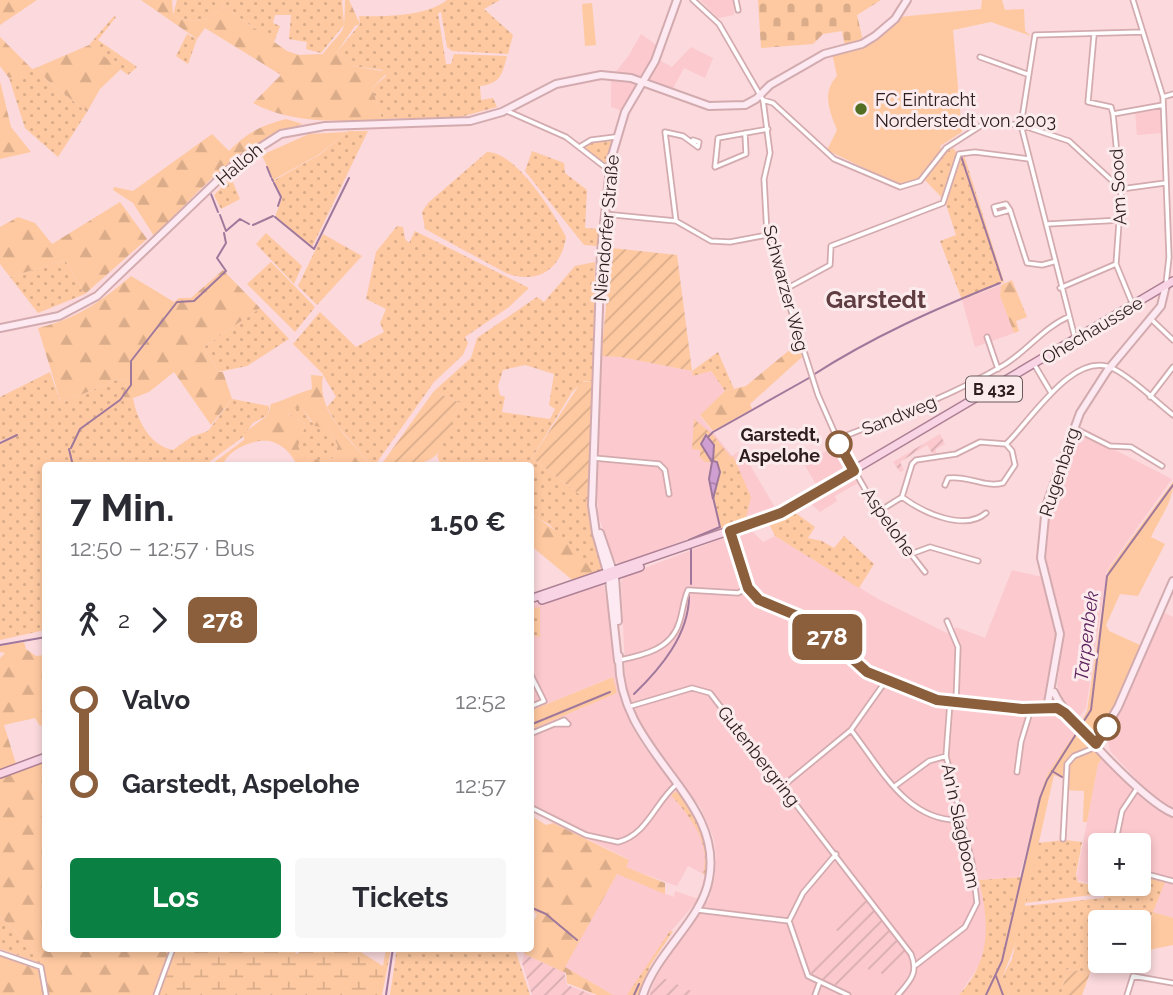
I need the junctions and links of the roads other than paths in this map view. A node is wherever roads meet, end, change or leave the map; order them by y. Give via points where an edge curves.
1 (677, 0) edge
2 (693, 0) edge
3 (736, 0) edge
4 (907, 0) edge
5 (1133, 0) edge
6 (738, 10) dead end
7 (1143, 32) junction
8 (1094, 35) junction
9 (980, 57) dead end
10 (1027, 74) junction
11 (643, 82) junction
12 (1173, 94) edge
13 (1163, 97) junction
14 (761, 98) junction
15 (1163, 105) junction
16 (506, 109) junction
17 (1113, 114) junction
18 (1021, 125) junction
19 (768, 129) junction
20 (745, 133) junction
21 (615, 137) junction
22 (693, 140) dead end
23 (581, 146) junction
24 (1029, 159) junction
25 (610, 171) junction
26 (1166, 183) junction
27 (1121, 189) junction
28 (1010, 210) dead end
29 (604, 214) junction
30 (1122, 220) junction
31 (676, 221) junction
32 (1048, 224) junction
33 (767, 235) junction
34 (1053, 262) junction
35 (1116, 264) junction
36 (1170, 283) edge
37 (1060, 288) junction
38 (784, 290) junction
39 (1133, 305) junction
40 (1068, 317) junction
41 (1149, 317) junction
42 (0, 328) edge
43 (987, 337) dead end
44 (1075, 340) junction
45 (1173, 340) edge
46 (1034, 364) junction
47 (1111, 367) junction
48 (1173, 367) edge
49 (998, 369) junction
50 (1051, 391) junction
51 (1150, 397) junction
52 (1173, 415) edge
53 (1073, 427) junction
54 (837, 439) junction
55 (1006, 444) junction
56 (594, 458) junction
57 (1162, 466) dead end
58 (854, 471) junction
59 (945, 485) dead end
60 (669, 494) dead end
61 (902, 497) junction
62 (878, 512) junction
63 (986, 513) dead end
64 (730, 531) junction
65 (911, 554) junction
66 (978, 561) dead end
67 (925, 572) dead end
68 (611, 575) junction
69 (1173, 581) edge
70 (748, 588) junction
71 (534, 600) edge
72 (947, 621) dead end
73 (618, 660) junction
74 (534, 681) edge
75 (885, 682) junction
76 (953, 702) junction
77 (1053, 703) junction
78 (534, 705) edge
79 (628, 707) junction
80 (1034, 709) junction
81 (555, 724) dead end
82 (851, 730) junction
83 (534, 732) edge
84 (1096, 745) junction
85 (946, 756) junction
86 (42, 758) edge
87 (1017, 772) dead end
88 (0, 774) edge
89 (677, 784) junction
90 (783, 786) junction
91 (895, 786) junction
92 (1138, 787) junction
93 (534, 809) edge
94 (1173, 813) edge
95 (962, 820) junction
96 (1117, 833) edge
97 (1063, 839) dead end
98 (836, 853) junction
99 (1151, 875) edge
100 (1173, 881) edge
101 (696, 910) junction
102 (789, 921) junction
103 (172, 952) edge
104 (0, 953) edge
105 (916, 965) junction
106 (1173, 983) edge
107 (819, 984) junction
108 (46, 995) edge
109 (156, 995) edge
110 (643, 995) edge
111 (815, 995) edge
112 (848, 995) edge
113 (898, 995) edge
114 (1127, 995) edge

1 - 11 main road, Niendorfer Straße via 658,55
2 - 14 street via 719,24
3 - 6 street
4 - 14 main road, Halloh via 895,19 875,36 824,54 771,85
5 - 7 street
7 - 8 street
7 - 13 street
8 - 10 street via 1035,35
8 - 17 street, Am Sood via 1088,102 1111,107
9 - 10 street
10 - 18 street
11 - 14 main road, Halloh via 690,101 724,107
11 - 16 main road, Halloh via 585,76 554,85
11 - 21 main road, Niendorfer Straße
12 - 13 street
13 - 15 street
14 - 18 street via 773,103 834,159 901,187 920,181 946,148 985,123
14 - 19 street, Schwarzer Weg
15 - 17 street
15 - 26 street
16 - 23 street
16 - 42 main road, Halloh via 455,123 311,127 281,134 237,162 112,284 79,307 38,322
17 - 27 street, Am Sood
18 - 24 street
18 - 27 street via 1069,141
19 - 20 street
19 - 33 street, Schwarzer Weg via 770,153 764,179
20 - 20 street via 718,138 715,167 746,155
21 - 23 street
21 - 25 main road, Niendorfer Straße
22 - 31 street via 665,132
23 - 25 street
24 - 32 street
24 - 38 street via 959,154 943,203 831,246 830,265
25 - 29 main road, Niendorfer Straße
26 - 27 street
26 - 36 street
27 - 30 street, Am Sood
28 - 34 street via 1027,262
29 - 31 street
29 - 56 main road, Niendorfer Straße
30 - 32 street
30 - 35 street, Am Sood
31 - 33 street via 711,241
32 - 34 street
33 - 38 street, Schwarzer Weg
34 - 37 street
35 - 37 street
35 - 39 street
36 - 39 main road, Ohechaussee / B 432
36 - 41 main road, Rugenbarg via 1164,302
37 - 40 street
38 - 54 street, Schwarzer Weg via 805,361
39 - 44 main road, Ohechaussee / B 432
40 - 44 street
40 - 49 street, Sandweg
41 - 45 street
41 - 47 main road, Rugenbarg
43 - 49 street
44 - 46 main road, Ohechaussee / B 432
46 - 50 street
46 - 58 main road, Ohechaussee / B 432
47 - 50 street via 1085,369
47 - 51 street
47 - 53 main road, Rugenbarg
48 - 51 street
49 - 54 street, Sandweg via 932,403
50 - 55 street
51 - 52 street
53 - 57 street via 1110,446 1131,447
53 - 77 main road, Rugenbarg via 1046,506 1040,540 1043,575 1060,634 1051,685
54 - 58 street, Schwarzer Weg
55 - 59 street via 1015,465 1003,483 988,485 958,477 948,478
55 - 61 street via 980,443 956,453 916,460
56 - 60 street via 659,464 665,470
56 - 68 main road, Niendorfer Straße via 596,513
58 - 62 street, Aspelohe
58 - 64 main road, Ohechaussee / B 432 via 781,513
61 - 62 street
61 - 63 street via 931,513 963,522 977,521
62 - 65 street, Aspelohe
64 - 68 main road, Ohechaussee / B 432
64 - 70 main road
65 - 66 street via 930,547
65 - 67 street, Aspelohe
68 - 71 main road, Ohechaussee / B 432
68 - 73 main road, Niendorfer Straße
69 - 84 main road via 1118,707
70 - 73 street via 738,593 688,590 679,624 666,643 646,654
70 - 75 main road via 769,607 812,622 867,672
72 - 76 street via 958,648
73 - 79 main road, Niendorfer Straße
74 - 78 street via 544,701
75 - 76 main road
75 - 82 street
76 - 80 main road
76 - 85 street, An'n Slagboom
77 - 80 main road
77 - 84 main road, Rugenbarg
79 - 89 main road, Niendorfer Straße via 642,739
79 - 90 street, Gutenbergring via 692,688 706,691
80 - 87 street via 1021,742
81 - 83 street
82 - 90 street
82 - 91 street
84 - 92 main road, Rugenbarg
84 - 97 street via 1067,764
85 - 91 street via 929,761
85 - 95 street, An'n Slagboom
86 - 88 main road
89 - 93 street via 643,828 618,842 586,835
89 - 101 main road, Niendorfer Straße via 702,821 710,849 709,881
90 - 98 street, Gutenbergring
91 - 95 street via 921,812
92 - 94 main road, Rugenbarg
92 - 96 street via 1122,811
95 - 105 street, An'n Slagboom via 976,879 974,912 957,935
98 - 102 street via 803,893
98 - 105 street, Gutenbergring
99 - 100 street
101 - 102 street
101 - 110 main road, Niendorfer Straße via 658,961
102 - 107 street via 805,972
103 - 109 street
104 - 108 street via 41,967
105 - 113 street via 912,980
106 - 114 street via 1133,976
107 - 111 street
107 - 112 street

